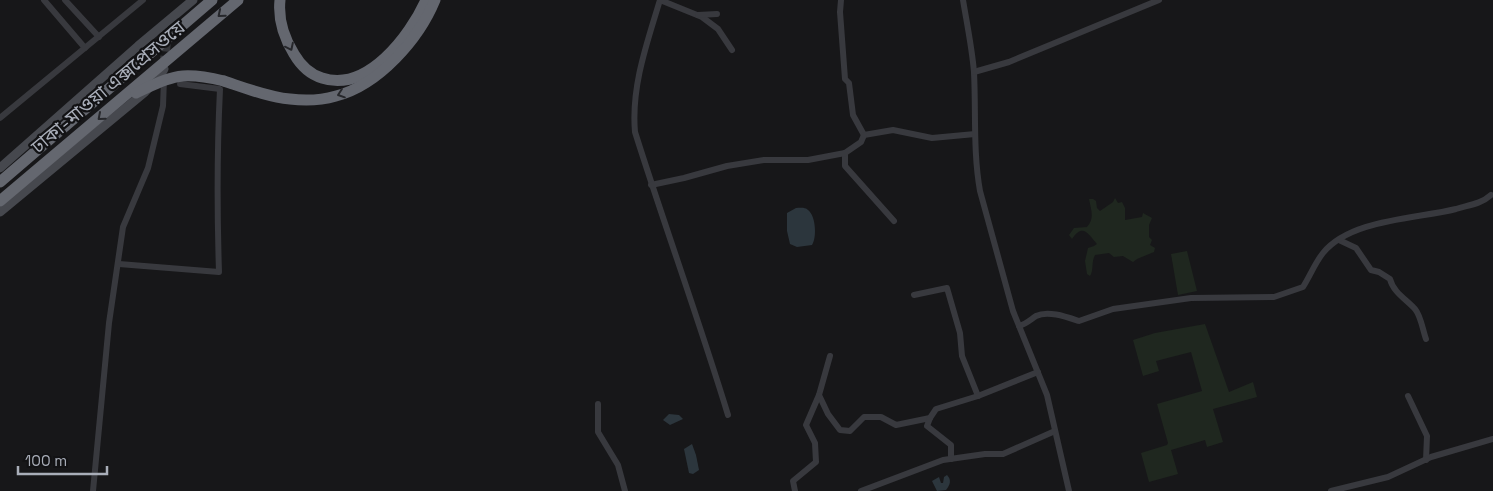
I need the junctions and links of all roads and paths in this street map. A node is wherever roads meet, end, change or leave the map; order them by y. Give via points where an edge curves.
1 (44, 0) edge
2 (65, 0) edge
3 (143, 0) edge
4 (193, 0) edge
5 (212, 0) edge
6 (238, 0) edge
7 (280, 0) edge
8 (426, 0) edge
9 (435, 0) edge
10 (660, 0) edge
11 (841, 0) edge
12 (963, 0) edge
13 (1159, 0) edge
14 (717, 14) dead end
15 (697, 15) junction
16 (99, 37) junction
17 (86, 48) junction
18 (732, 50) dead end
19 (164, 69) joint
20 (974, 72) junction
21 (180, 84) dead end
22 (116, 103) junction
23 (0, 118) edge
24 (975, 134) junction
25 (864, 135) junction
26 (845, 153) junction
27 (0, 168) edge
28 (0, 182) edge
29 (651, 184) junction
30 (1491, 195) dead end
31 (0, 201) edge
32 (0, 212) edge
33 (894, 221) dead end
34 (1339, 240) junction
35 (119, 264) junction
36 (914, 295) dead end
37 (1019, 326) junction
38 (1426, 339) dead end
39 (830, 356) dead end
40 (1038, 372) junction
41 (819, 395) junction
42 (978, 396) junction
43 (1408, 396) dead end
44 (598, 404) dead end
45 (728, 415) dead end
46 (930, 418) junction
47 (1055, 431) junction
48 (1493, 439) edge
49 (951, 459) junction
50 (1426, 460) junction
51 (93, 491) edge
52 (625, 491) edge
53 (795, 491) edge
54 (861, 491) edge
55 (1070, 491) edge
56 (1331, 491) edge

1 - 17 street
2 - 16 street
3 - 16 street
4 - 27 main road via 170,24 138,46
5 - 28 highway, ঢাকা-মাওয়া এক্সপ্রেসওয়ে
6 -> 22 highway, ঢাকা-মাওয়া এক্সপ্রেসওয়ে
7 -> 8 highway via 282,27 298,62 308,72 332,81 352,79 372,69 413,24
9 -> 22 highway, bridge via 421,27 401,53 359,87 337,96 289,99 224,81 183,75 160,81
10 - 15 street
10 - 29 street via 638,72 634,118 635,132
11 - 25 street via 845,79 849,83 853,115
12 - 20 street
13 - 20 street via 1009,62
14 - 15 street
15 - 18 street via 718,29
16 - 17 street
17 - 23 street
19 - 32 main road via 145,92
19 - 35 street via 163,106 148,168 124,227
20 - 24 street
21 - 35 street via 220,89 217,146 219,272
22 -> 31 highway, ঢাকা-মাওয়া এক্সপ্রেসওয়ে
24 - 25 street via 932,138 893,130
24 - 37 street via 980,191
25 - 26 street via 861,142
26 - 29 street via 808,160 764,160
26 - 33 street via 845,166
29 - 45 street
30 - 34 street via 1484,201 1448,211 1381,222
34 - 37 street via 1323,253 1304,287 1274,297 1191,298 1114,309 1079,321 1060,314 1038,315
34 - 38 street via 1356,248 1371,270 1390,279 1416,310
35 - 51 street via 109,323
36 - 42 street via 947,288 960,333 962,356
37 - 40 street
39 - 41 street
40 - 42 street
40 - 47 street
41 - 46 street via 840,430 850,432 864,418 881,417 896,425
41 - 53 street via 806,425 815,444 816,462 793,481
42 - 46 street via 936,409
43 - 50 street via 1427,436
44 - 52 street via 598,432 618,465
46 - 49 street via 927,426 951,445
47 - 49 street via 1003,454
47 - 55 street
48 - 50 street
49 - 54 street
50 - 56 street via 1388,477

